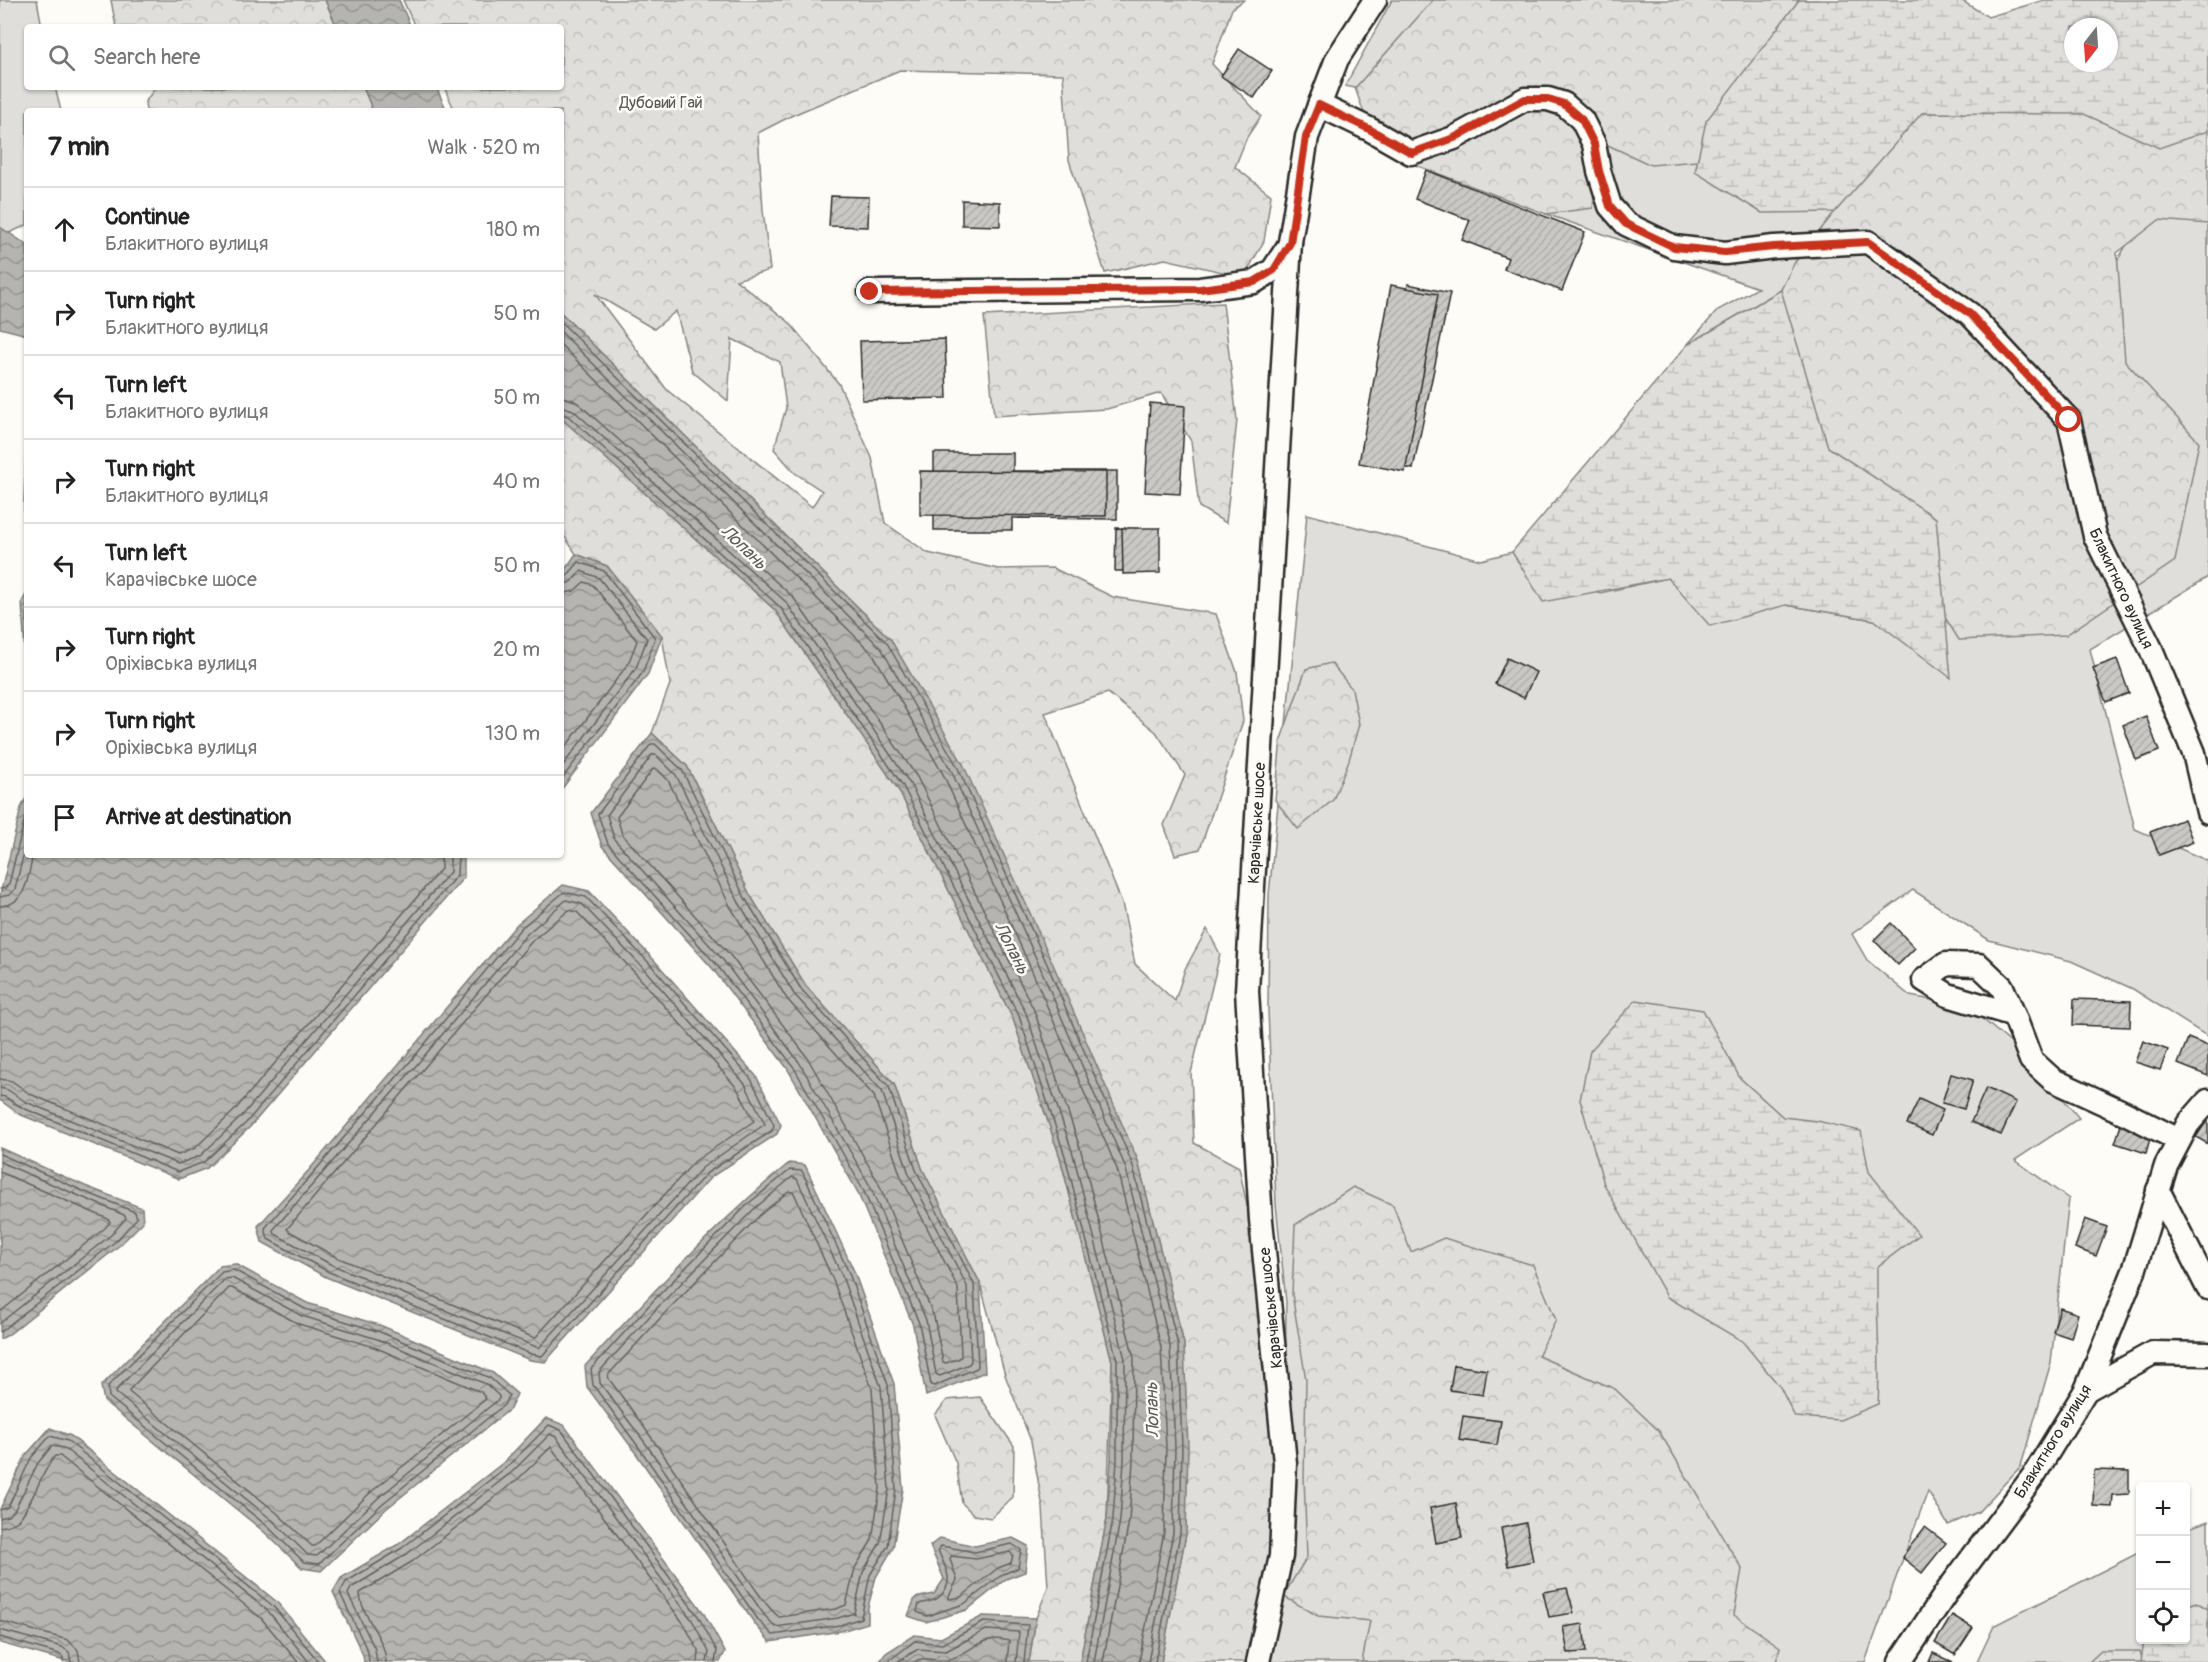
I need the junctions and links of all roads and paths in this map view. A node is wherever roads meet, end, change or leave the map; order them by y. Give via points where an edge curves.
1 (1375, 0) edge
2 (1319, 105) junction
3 (1290, 243) junction
4 (870, 292) dead end
5 (2208, 812) edge
6 (2014, 1015) dead end
7 (2208, 1101) edge
8 (2179, 1140) junction
9 (2158, 1190) junction
10 (2208, 1288) edge
11 (2208, 1354) edge
12 (2086, 1390) junction
13 (1258, 1662) edge
14 (1900, 1662) edge

1 - 2 street, Карачівське шосе via 1337,59
2 - 3 street, Карачівське шосе via 1306,137
2 - 5 street, Блакитного вулиця via 1412,153 1454,138 1525,99 1564,104 1582,120 1594,144 1610,206 1626,224 1674,247 1725,252 1868,242 1970,314 2069,420 2095,536 2151,649 2194,753
3 - 4 street via 1274,270 1254,282 1200,289
3 - 13 street, Карачівське шосе via 1247,991 1261,1220 1285,1463 1281,1556
6 - 8 street via 2031,1060 2053,1080
7 - 8 street, Блакитного вулиця
8 - 9 street, Блакитного вулиця
9 - 10 street
9 - 12 street, Блакитного вулиця via 2134,1271
11 - 12 street via 2153,1353
12 - 14 street, Блакитного вулиця via 2034,1475

